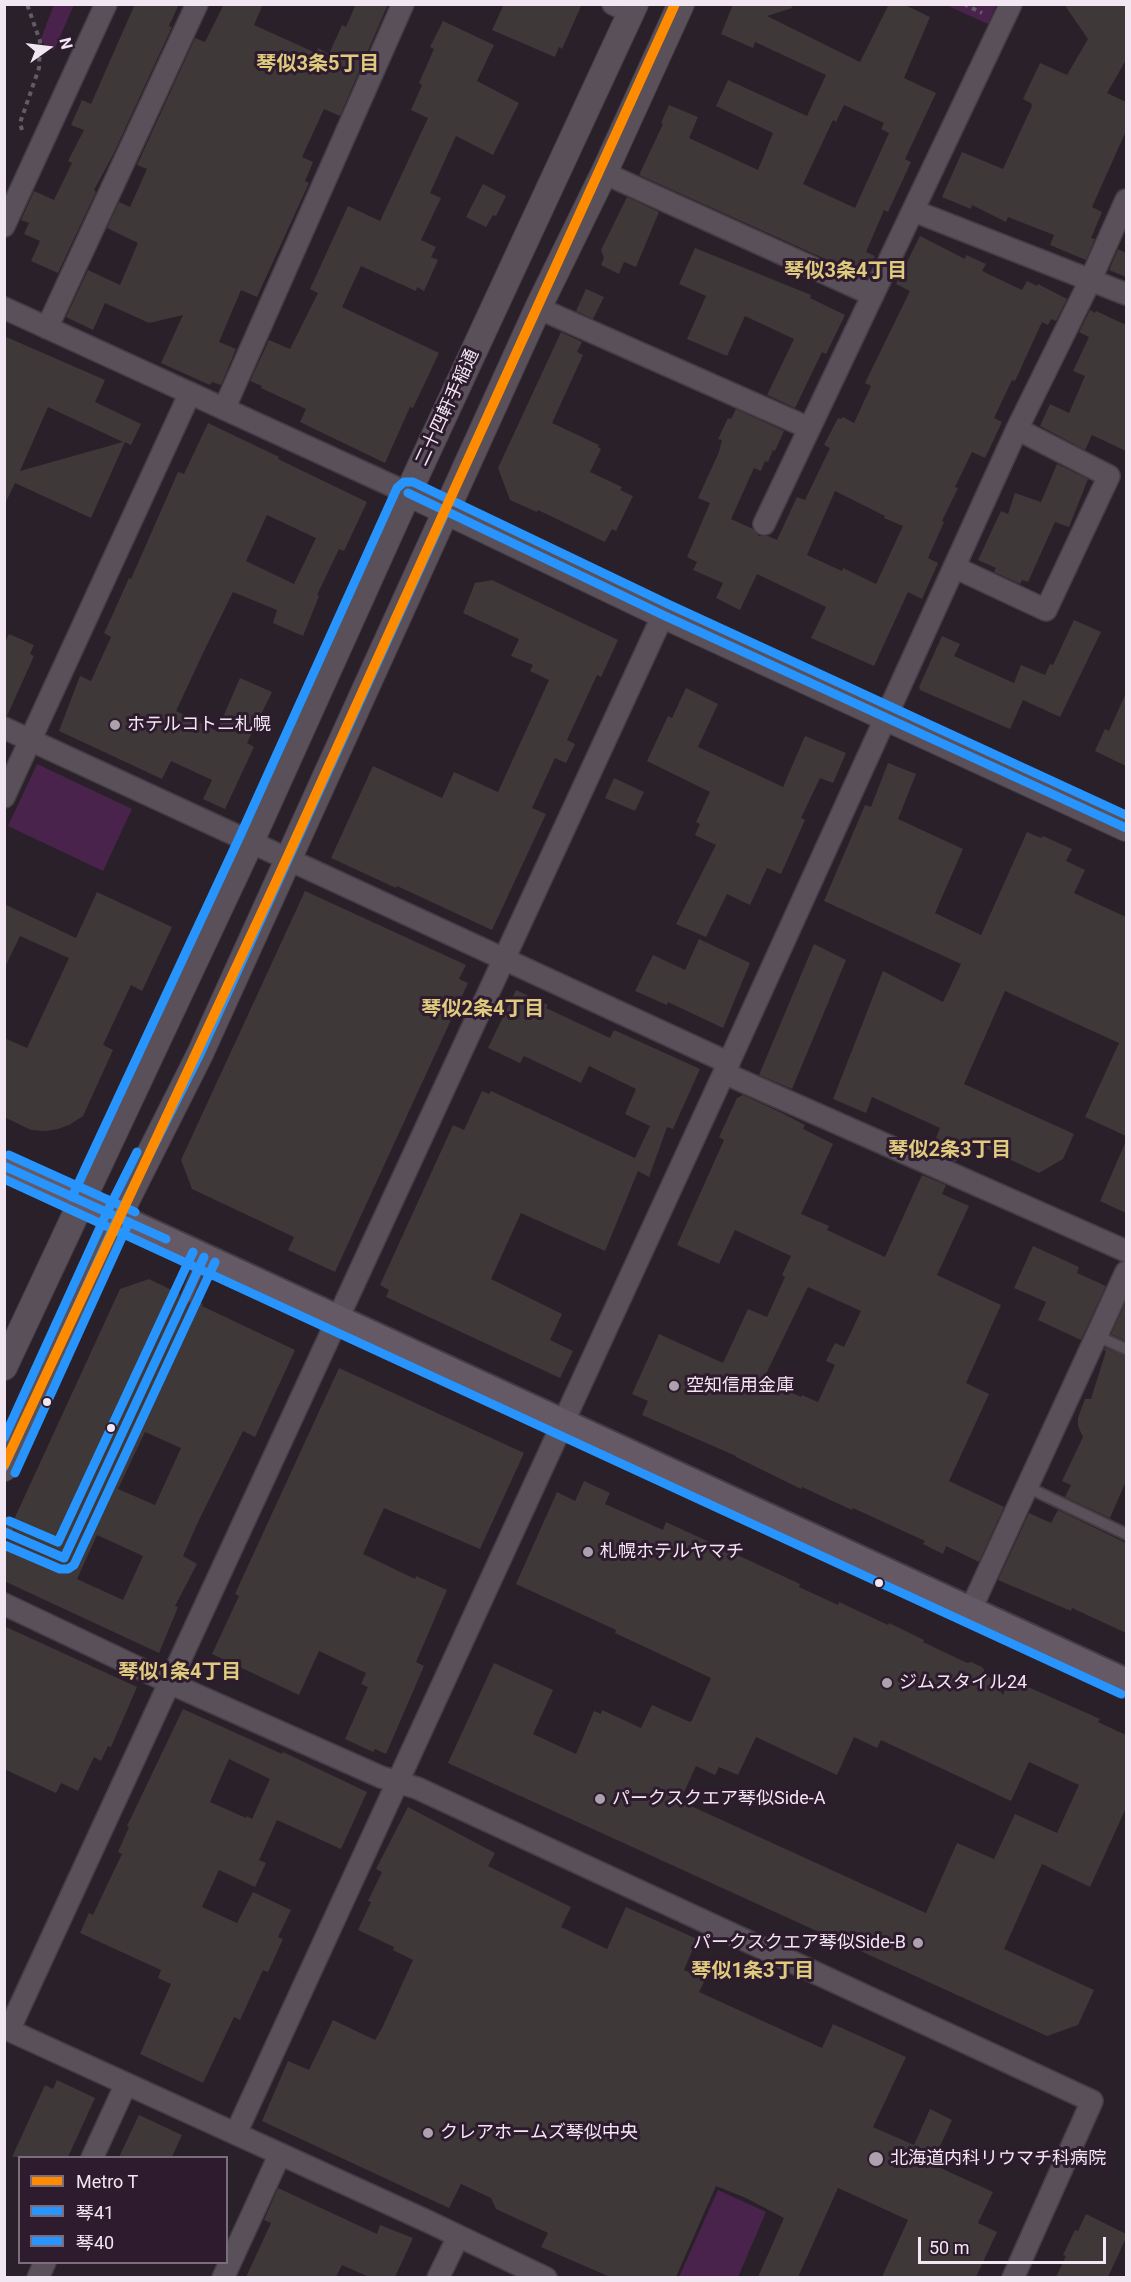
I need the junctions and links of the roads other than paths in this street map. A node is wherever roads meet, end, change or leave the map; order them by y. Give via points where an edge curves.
1 (106, 4) edge
2 (197, 4) edge
3 (403, 4) edge
4 (681, 4) edge
5 (1011, 4) edge
6 (626, 7) edge
7 (604, 173) junction
8 (1126, 200) edge
9 (914, 211) junction
10 (4, 226) edge
11 (1090, 281) junction
12 (1126, 294) edge
13 (873, 295) junction
14 (4, 308) edge
15 (538, 308) junction
16 (47, 328) junction
17 (190, 393) junction
18 (224, 409) junction
19 (809, 428) junction
20 (1017, 429) junction
21 (408, 493) junction
22 (446, 511) junction
23 (764, 524) dead end
24 (954, 567) junction
25 (663, 615) junction
26 (886, 718) junction
27 (4, 728) edge
28 (31, 740) junction
29 (4, 797) edge
30 (1126, 828) edge
31 (251, 841) junction
32 (288, 858) junction
33 (504, 958) junction
34 (727, 1068) junction
35 (4, 1166) edge
36 (83, 1202) junction
37 (118, 1217) junction
38 (1126, 1251) edge
39 (204, 1257) junction
40 (1126, 1272) edge
41 (187, 1297) dead end
42 (337, 1318) junction
43 (1097, 1336) junction
44 (1126, 1349) edge
45 (4, 1367) edge
46 (564, 1423) junction
47 (4, 1468) edge
48 (1027, 1487) junction
49 (1126, 1534) edge
50 (4, 1604) edge
51 (970, 1611) junction
52 (169, 1683) junction
53 (1126, 1683) edge
54 (397, 1782) junction
55 (7, 2029) edge
56 (126, 2084) junction
57 (236, 2133) junction
58 (280, 2154) junction
59 (92, 2156) edge
60 (458, 2237) junction
61 (223, 2277) edge
62 (438, 2277) edge
63 (546, 2277) edge
64 (1013, 2277) edge

1 - 10 street
2 - 16 street
3 - 18 street
4 - 7 street
5 - 9 street
6 - 21 street, 二十四軒手稲通
7 - 13 street
7 - 15 street
8 - 11 street
9 - 11 street
9 - 13 street
11 - 12 street
11 - 20 street
13 - 19 street
14 - 16 street
15 - 19 street
15 - 22 street
16 - 17 street
17 - 18 street
17 - 28 street
18 - 21 street
19 - 23 street
20 - 24 street
20 - 24 street via 1109,476 1046,610
21 - 22 street
21 - 31 street, 二十四軒手稲通
22 - 25 street
22 - 32 street
24 - 26 street
25 - 26 street
25 - 33 street
26 - 30 street
26 - 34 street
27 - 28 street
28 - 29 street
28 - 31 street
31 - 32 street
31 - 36 street, 二十四軒手稲通
32 - 33 street
32 - 37 street via 200,1054
33 - 34 street
33 - 42 street
34 - 38 street
34 - 46 street
35 - 36 main road
36 - 37 main road
36 - 45 street, 二十四軒手稲通
37 - 39 main road
37 - 47 street
39 - 41 lane
39 - 42 main road
40 - 43 street
42 - 46 main road
42 - 52 street
43 - 44 lane
43 - 48 street
46 - 51 main road
46 - 54 street
48 - 49 lane
48 - 51 street
50 - 52 street
51 - 53 main road
52 - 54 street
52 - 55 street
54 - 57 street
54 - 64 street via 1092,2101
55 - 56 street
56 - 57 street
56 - 59 street
57 - 58 street
58 - 60 street
58 - 61 street
60 - 62 street
60 - 63 street

